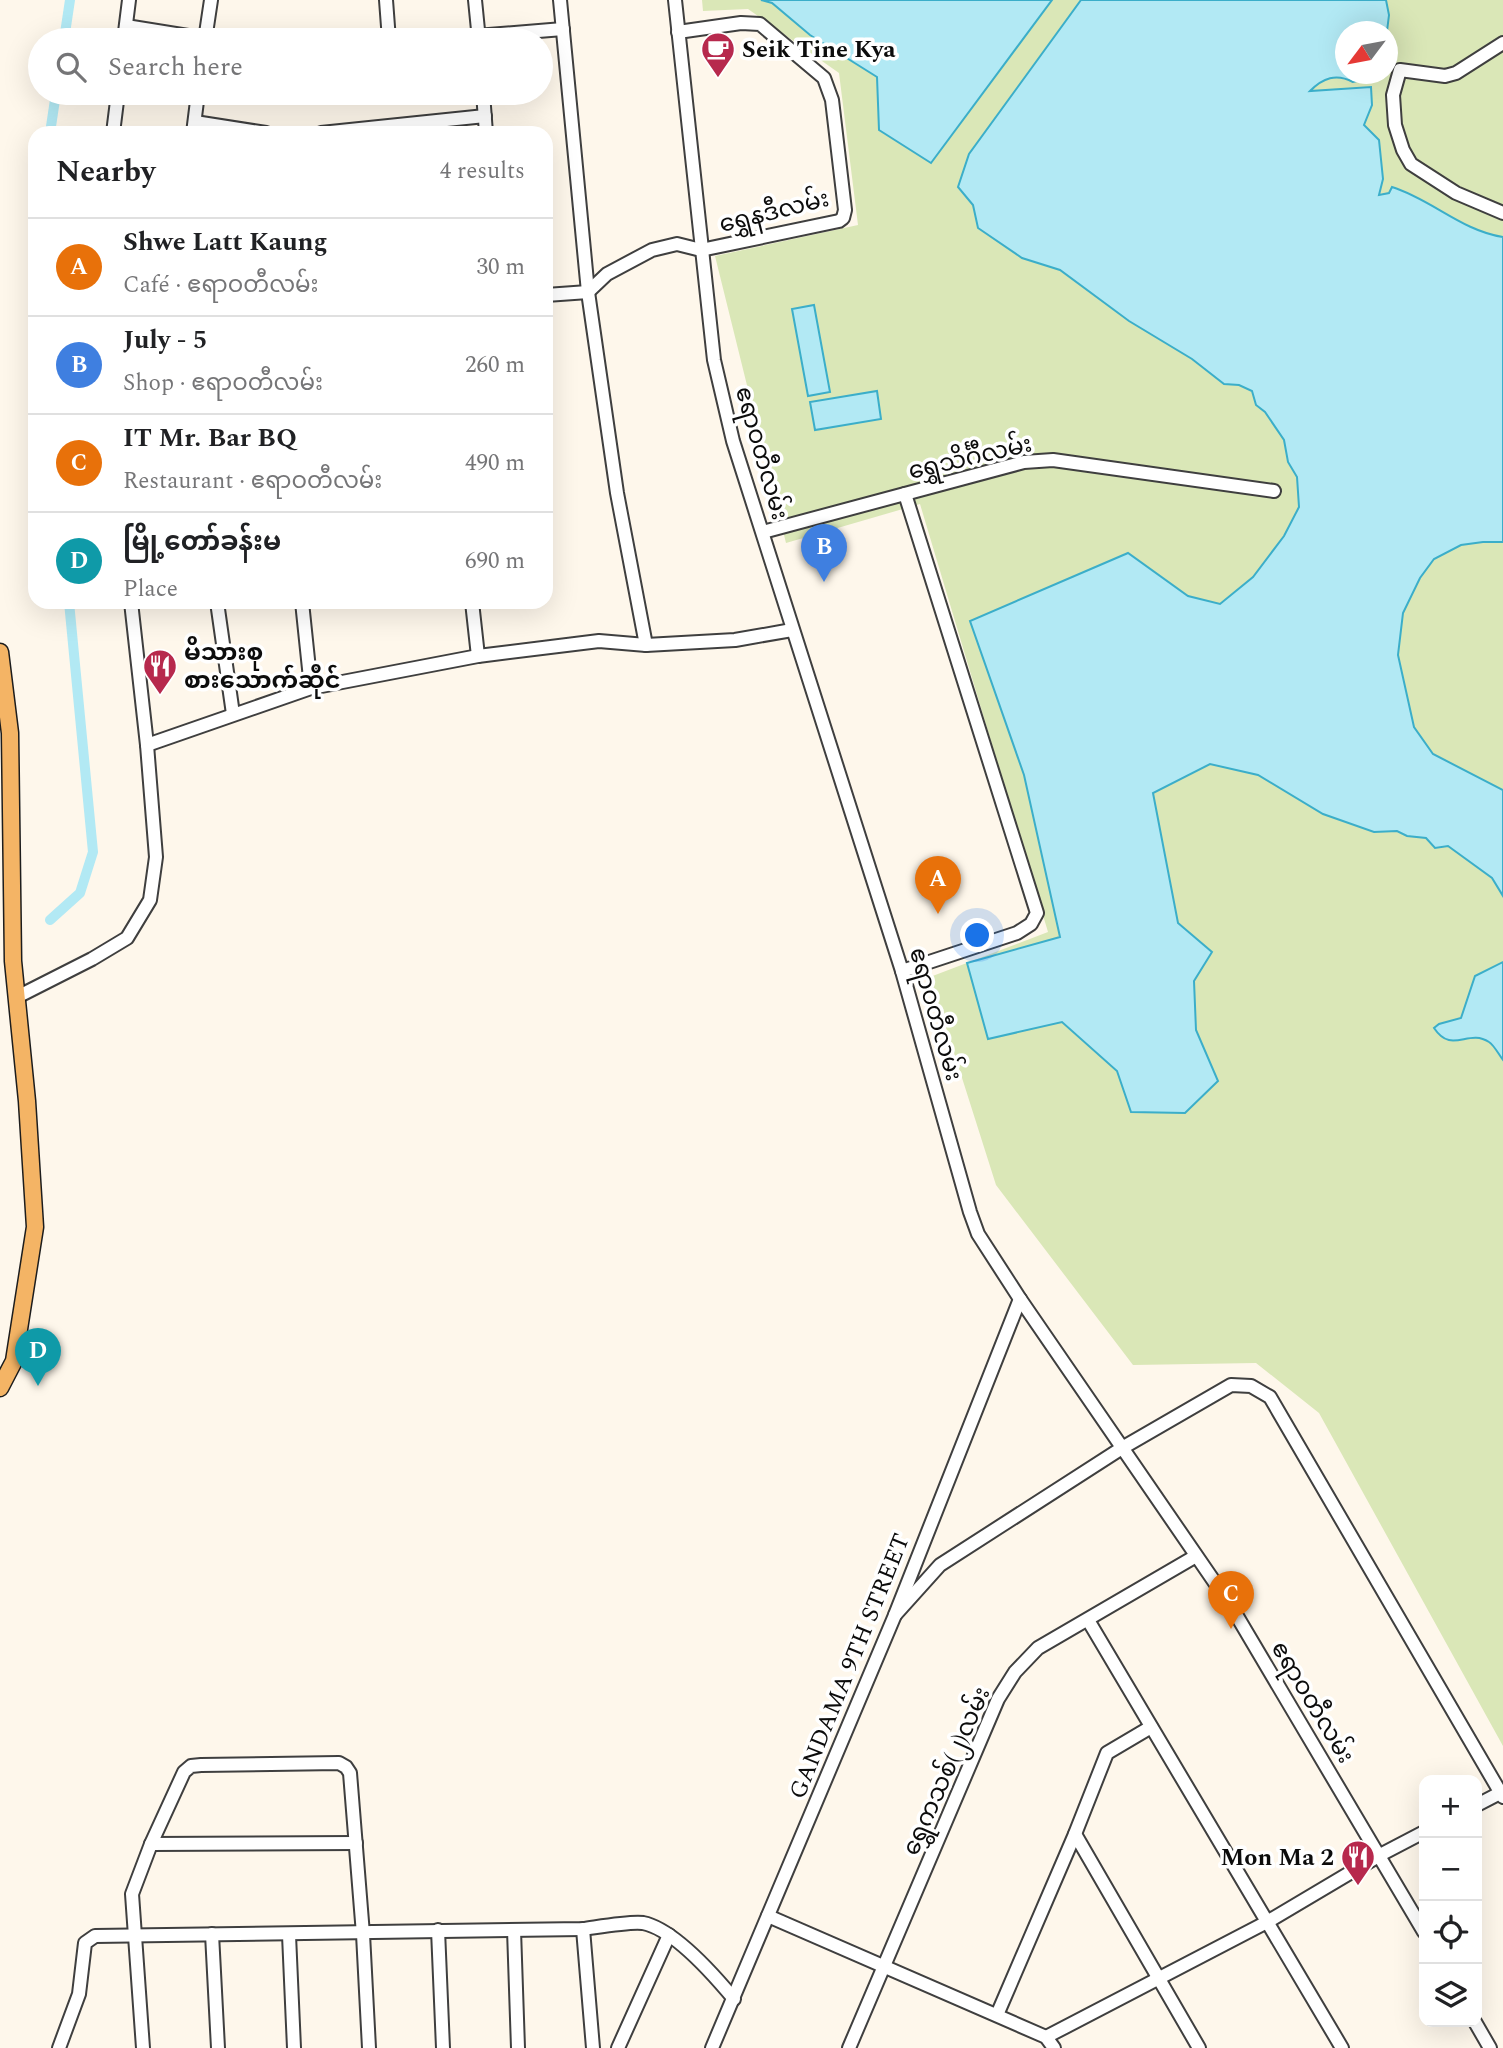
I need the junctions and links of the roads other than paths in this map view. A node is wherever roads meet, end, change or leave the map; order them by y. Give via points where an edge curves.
1 (130, 0) edge
2 (211, 0) edge
3 (386, 0) edge
4 (475, 0) edge
5 (560, 0) edge
6 (675, 0) edge
7 (126, 26) joint
8 (138, 28) edge
9 (209, 28) edge
10 (388, 28) edge
11 (478, 28) edge
12 (563, 29) junction
13 (553, 30) edge
14 (678, 32) junction
15 (1503, 43) edge
16 (116, 105) edge
17 (197, 105) edge
18 (484, 105) edge
19 (485, 116) junction
20 (114, 126) edge
21 (194, 126) edge
22 (389, 126) edge
23 (486, 126) edge
24 (1503, 213) edge
25 (701, 250) junction
26 (588, 292) junction
27 (553, 294) edge
28 (1274, 491) dead end
29 (905, 494) junction
30 (763, 532) junction
31 (132, 609) edge
32 (218, 609) edge
33 (303, 609) edge
34 (473, 609) edge
35 (792, 631) junction
36 (646, 645) junction
37 (0, 652) edge
38 (478, 656) junction
39 (311, 688) junction
40 (233, 715) junction
41 (147, 745) junction
42 (902, 971) junction
43 (17, 997) junction
44 (1020, 1299) junction
45 (0, 1388) edge
46 (1122, 1448) junction
47 (1196, 1556) junction
48 (895, 1615) junction
49 (1087, 1620) junction
50 (1151, 1727) junction
51 (1502, 1795) edge
52 (1482, 1803) edge
53 (1075, 1834) junction
54 (1419, 1835) edge
55 (356, 1843) junction
56 (151, 1844) junction
57 (1380, 1855) junction
58 (768, 1916) junction
59 (1267, 1922) junction
60 (1419, 1923) edge
61 (583, 1929) junction
62 (438, 1930) junction
63 (514, 1930) junction
64 (212, 1934) junction
65 (363, 1934) junction
66 (289, 1935) junction
67 (136, 1936) junction
68 (669, 1936) junction
69 (884, 1967) junction
70 (1160, 1978) junction
71 (734, 1999) junction
72 (997, 2015) junction
73 (1478, 2027) edge
74 (1050, 2042) edge
75 (59, 2048) edge
76 (144, 2048) edge
77 (218, 2048) edge
78 (293, 2048) edge
79 (369, 2048) edge
80 (443, 2048) edge
81 (518, 2048) edge
82 (593, 2048) edge
83 (618, 2048) edge
84 (712, 2048) edge
85 (849, 2048) edge
86 (1199, 2048) edge
87 (1342, 2048) edge
88 (1490, 2048) edge

1 - 7 street
2 - 9 street
3 - 10 street
4 - 11 street
5 - 12 street
6 - 14 street, ဧရာဝတီလမ်း
7 - 8 street
12 - 13 street
12 - 26 street
14 - 25 street, ဧရာဝတီလမ်း
14 - 25 street, ရွှေနဒီလမ်း via 760,24 824,79 832,100 845,209 839,221
15 - 24 street via 1445,76 1400,70 1393,95 1395,125 1411,164 1456,193
16 - 20 street
17 - 21 street
18 - 19 street
19 - 22 street
19 - 23 street
25 - 26 street via 677,244 652,250 607,274
25 - 30 street, ဧရာဝတီလမ်း via 714,360 733,441
26 - 27 street
26 - 36 street via 617,493
28 - 29 street, ရွှေသိင်္ဂီလမ်း via 1053,460 1024,463
29 - 30 street, ရွှေသိင်္ဂီလမ်း
29 - 42 street via 1037,914 1017,933
30 - 35 street, ဧရာဝတီလမ်း
31 - 41 street
32 - 40 street
33 - 39 street
34 - 38 street
35 - 36 street
35 - 42 street, ဧရာဝတီလမ်း
36 - 38 street via 598,641
37 - 43 main road via 10,733
38 - 39 street
39 - 40 street
40 - 41 street
41 - 43 street via 156,857 150,900 127,938
42 - 44 street, ဧရာဝတီလမ်း via 970,1212 978,1234
43 - 45 main road via 35,1227 14,1361
44 - 46 street, ဧရာဝတီလမ်း
44 - 48 street, GANDAMA 9TH STREET
46 - 47 street, ဧရာဝတီလမ်း
46 - 48 street via 940,1565
46 - 51 street via 1231,1385 1251,1386 1270,1397
47 - 49 street, ရွှေကသစ်(၂)လမ်း
47 - 57 street, ဧရာဝတီလမ်း via 1231,1606
48 - 58 street, GANDAMA 9TH STREET
49 - 50 street
49 - 69 street, ရွှေကသစ်(၂)လမ်း via 1038,1648 998,1699
50 - 53 street via 1107,1753
50 - 59 street
51 - 52 street
53 - 70 street
53 - 72 street
54 - 57 street
55 - 56 street
55 - 56 street via 350,1773 339,1763 191,1766 179,1780
55 - 65 street
56 - 67 street via 132,1894
57 - 59 street
57 - 60 street, ဧရာဝတီလမ်း
58 - 69 street
58 - 71 street, GANDAMA 9TH STREET
59 - 70 street
59 - 87 street
61 - 63 street
61 - 68 street via 643,1923
61 - 82 street
62 - 63 street
62 - 65 street
62 - 80 street
63 - 81 street
64 - 66 street
64 - 67 street
64 - 77 street
65 - 66 street
65 - 79 street
66 - 78 street
67 - 75 street via 95,1937 85,1943 79,1994
67 - 76 street
68 - 71 street
68 - 83 street
69 - 72 street
69 - 85 street, ရွှေကသစ်(၂)လမ်း
70 - 74 street
70 - 86 street
71 - 84 street, GANDAMA 9TH STREET
72 - 74 street
73 - 88 street

